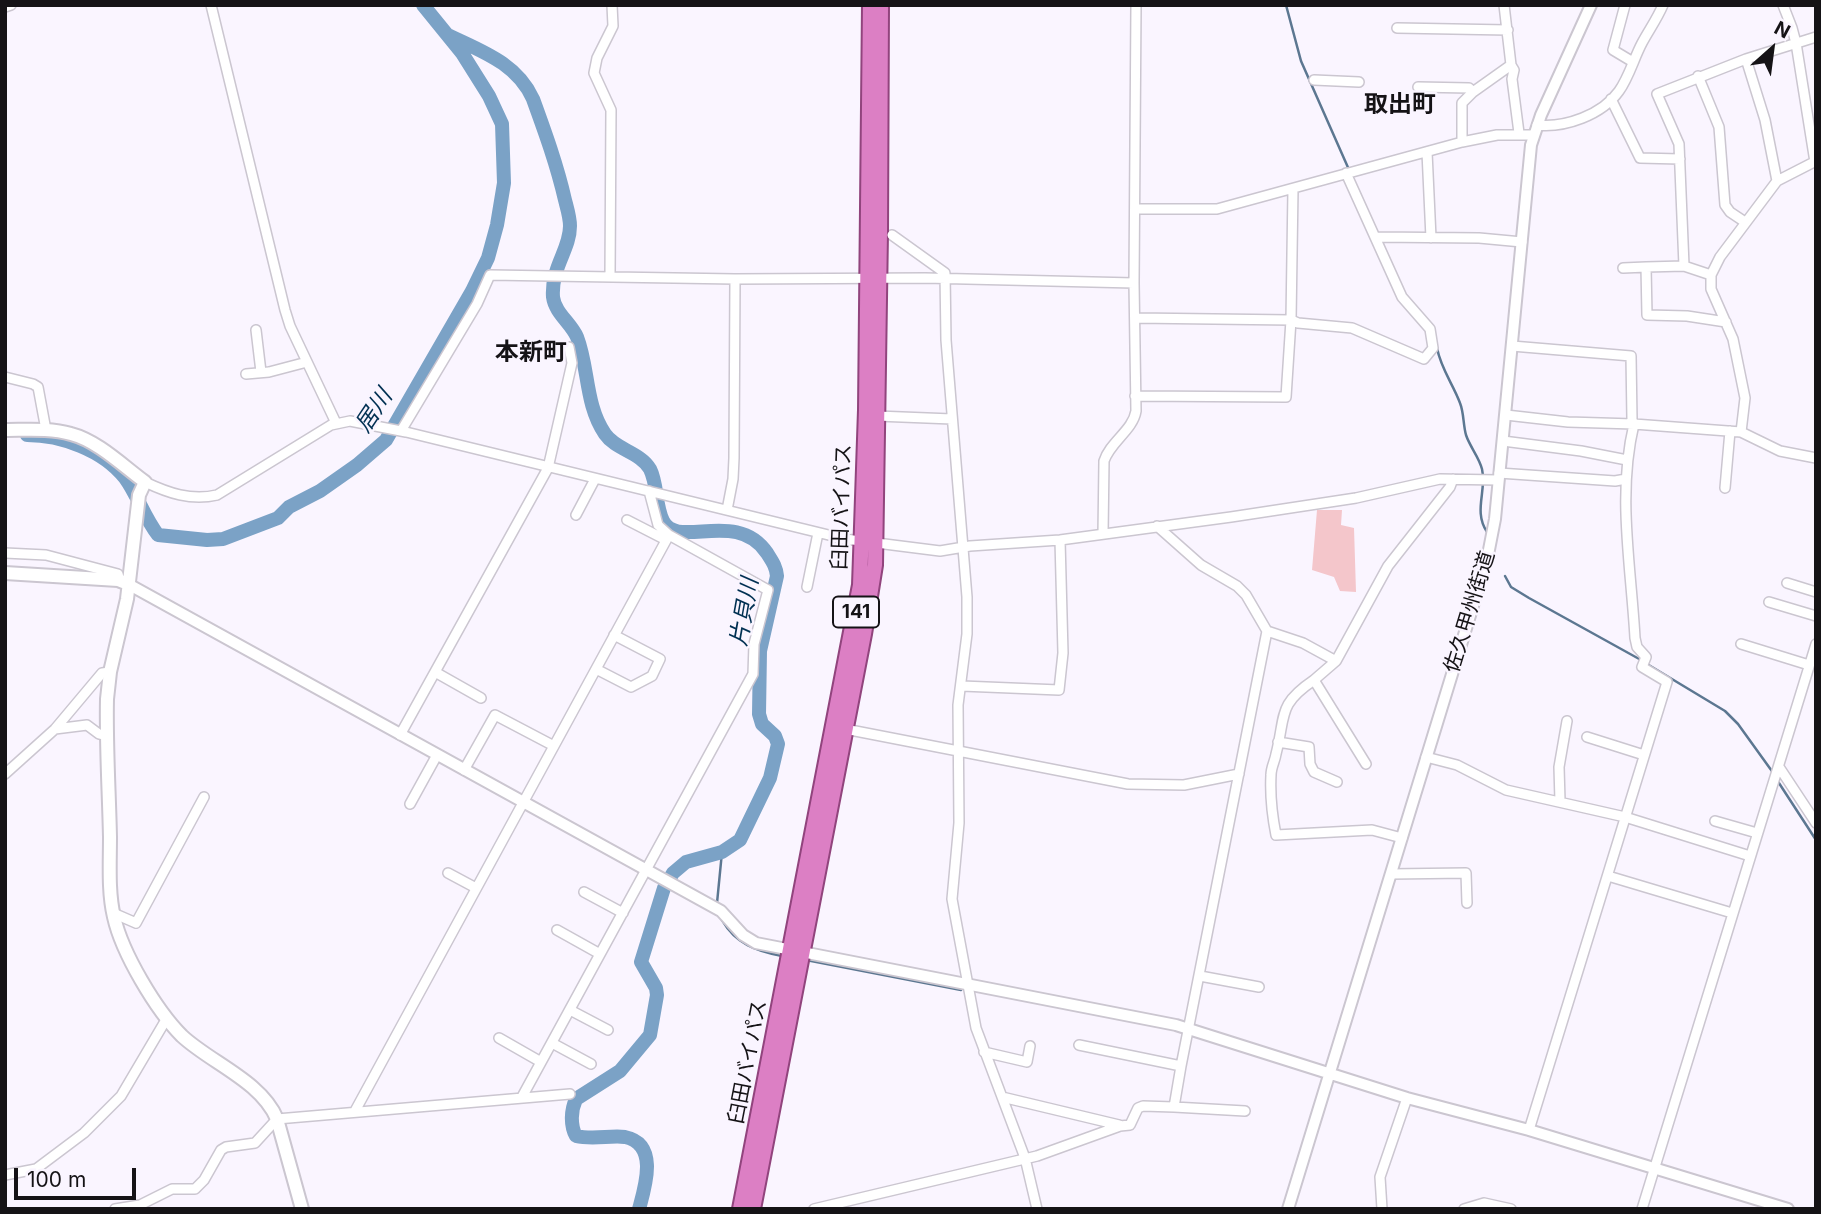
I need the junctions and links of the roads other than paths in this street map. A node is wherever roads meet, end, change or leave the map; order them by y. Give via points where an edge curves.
1 (11, 5) edge
2 (211, 5) edge
3 (612, 5) edge
4 (870, 5) edge
5 (881, 5) edge
6 (1136, 5) edge
7 (1504, 5) edge
8 (1604, 5) edge
9 (1625, 5) edge
10 (1663, 5) edge
11 (1783, 5) edge
12 (1587, 6) edge
13 (5, 7) edge
14 (1396, 28) dead end
15 (1508, 30) junction
16 (1816, 37) edge
17 (1796, 43) junction
18 (1746, 58) junction
19 (1633, 62) junction
20 (1511, 65) junction
21 (1699, 76) junction
22 (1314, 80) dead end
23 (1359, 82) dead end
24 (1418, 88) dead end
25 (1473, 92) junction
26 (1611, 99) junction
27 (1535, 130) junction
28 (1519, 133) junction
29 (1462, 142) junction
30 (1427, 152) junction
31 (1679, 159) junction
32 (1816, 162) edge
33 (1349, 172) junction
34 (1777, 181) junction
35 (1293, 189) junction
36 (1136, 209) junction
37 (1745, 222) junction
38 (892, 235) dead end
39 (1377, 237) junction
40 (1431, 238) junction
41 (1522, 242) junction
42 (1684, 266) junction
43 (1623, 268) dead end
44 (1646, 268) junction
45 (1712, 275) junction
46 (610, 276) junction
47 (873, 278) junction
48 (735, 279) junction
49 (946, 279) junction
50 (1134, 283) junction
51 (1136, 318) junction
52 (1291, 320) junction
53 (1726, 322) junction
54 (256, 330) dead end
55 (1512, 346) junction
56 (569, 347) dead end
57 (307, 362) junction
58 (261, 372) junction
59 (246, 374) dead end
60 (5, 377) edge
61 (1135, 396) junction
62 (1506, 415) junction
63 (877, 416) junction
64 (952, 419) junction
65 (336, 423) junction
66 (1634, 424) junction
67 (5, 430) edge
68 (46, 430) junction
69 (395, 430) junction
70 (1730, 431) junction
71 (1741, 432) junction
72 (1503, 441) junction
73 (1816, 458) edge
74 (1627, 460) junction
75 (548, 468) junction
76 (1499, 476) junction
77 (596, 479) junction
78 (1453, 479) junction
79 (1626, 479) junction
80 (145, 482) junction
81 (1724, 488) dead end
82 (650, 491) junction
83 (727, 510) junction
84 (576, 515) dead end
85 (627, 520) dead end
86 (1157, 526) junction
87 (818, 533) junction
88 (1103, 534) junction
89 (668, 538) junction
90 (1060, 540) junction
91 (869, 543) junction
92 (961, 547) junction
93 (5, 553) edge
94 (5, 573) edge
95 (124, 582) junction
96 (1787, 583) dead end
97 (807, 587) dead end
98 (1816, 592) edge
99 (1769, 602) dead end
100 (1816, 616) edge
101 (1267, 631) junction
102 (614, 635) junction
103 (1741, 644) dead end
104 (1816, 644) edge
105 (1336, 661) junction
106 (1809, 665) junction
107 (596, 669) junction
108 (110, 672) junction
109 (435, 672) junction
110 (1314, 680) junction
111 (962, 686) junction
112 (481, 698) dead end
113 (1567, 721) dead end
114 (845, 729) junction
115 (55, 730) junction
116 (400, 735) junction
117 (107, 736) junction
118 (1587, 737) dead end
119 (1278, 742) junction
120 (554, 746) junction
121 (958, 752) junction
122 (437, 755) junction
123 (1644, 755) junction
124 (1426, 757) junction
125 (1366, 764) dead end
126 (464, 770) junction
127 (5, 774) edge
128 (1239, 774) junction
129 (1776, 774) junction
130 (1337, 782) dead end
131 (204, 797) dead end
132 (1560, 801) junction
133 (524, 802) junction
134 (410, 804) dead end
135 (1625, 817) junction
136 (1714, 821) dead end
137 (1816, 823) edge
138 (1757, 833) junction
139 (1402, 838) junction
140 (1749, 856) junction
141 (646, 870) junction
142 (448, 873) dead end
143 (1391, 874) junction
144 (1608, 876) junction
145 (476, 888) junction
146 (584, 892) dead end
147 (1467, 903) dead end
148 (623, 912) junction
149 (113, 913) junction
150 (1732, 913) junction
151 (557, 930) dead end
152 (796, 951) junction
153 (600, 954) junction
154 (1200, 976) junction
155 (968, 985) junction
156 (1259, 987) dead end
157 (570, 1010) junction
158 (167, 1018) junction
159 (1189, 1029) junction
160 (608, 1030) dead end
161 (499, 1038) dead end
162 (552, 1043) junction
163 (1079, 1045) dead end
164 (1030, 1046) dead end
165 (984, 1052) junction
166 (541, 1062) junction
167 (591, 1064) dead end
168 (1181, 1066) junction
169 (1330, 1074) junction
170 (570, 1094) dead end
171 (522, 1097) junction
172 (1002, 1097) junction
173 (1407, 1098) junction
174 (1174, 1107) junction
175 (355, 1111) junction
176 (1245, 1111) dead end
177 (277, 1119) junction
178 (1120, 1126) junction
179 (1529, 1130) junction
180 (1026, 1158) junction
181 (1654, 1168) junction
182 (5, 1175) edge
183 (847, 1205) edge
184 (115, 1209) edge
185 (302, 1209) edge
186 (740, 1209) edge
187 (753, 1209) edge
188 (814, 1209) edge
189 (1037, 1209) edge
190 (1288, 1209) edge
191 (1382, 1209) edge
192 (1464, 1209) edge
193 (1511, 1209) edge
194 (1642, 1209) edge
195 (1788, 1209) edge

1 - 13 street
2 - 57 street via 285,310
3 - 46 street via 613,26 594,73 611,110
4 - 47 highway, 臼田バイパス / 141
5 - 47 highway, 臼田バイパス / 141
6 - 36 street
7 - 15 street
8 - 12 street
9 - 19 street via 1613,50
10 - 19 street
11 - 17 street
12 - 27 street, 佐久甲州街道
14 - 15 street
15 - 20 street
16 - 17 street
17 - 18 street
17 - 32 street
18 - 21 street
18 - 34 street
19 - 26 street
20 - 25 street
20 - 28 street
21 - 31 street via 1657,94 1679,144
21 - 37 street via 1719,127 1725,205
22 - 23 street
24 - 25 street via 1469,88
25 - 29 street via 1462,103
26 - 27 street via 1582,119
26 - 31 street via 1640,159
27 - 28 street
27 - 41 street, 佐久甲州街道
28 - 29 street
29 - 30 street
30 - 33 street
30 - 40 street
31 - 42 street
32 - 34 street
33 - 35 street
33 - 39 street
34 - 37 street
35 - 36 street via 1217,209
35 - 52 street
36 - 50 street
37 - 45 street
38 - 49 street via 943,270
39 - 40 street
39 - 52 street via 1402,296 1430,329 1433,348 1429,362 1352,328
40 - 41 street
41 - 55 street, 佐久甲州街道
42 - 44 street
42 - 45 street
43 - 44 street
44 - 53 street via 1647,315
45 - 53 street via 1714,300
46 - 48 street
46 - 69 street via 490,275 472,313
47 - 48 street
47 - 49 street
47 - 63 highway, 臼田バイパス / 141
47 - 91 highway, 臼田バイパス / 141
48 - 83 street via 734,458
49 - 50 street
49 - 64 street
50 - 51 street
51 - 52 street
51 - 61 street
52 - 61 street via 1286,397
53 - 71 street via 1745,398
54 - 58 street
55 - 62 street, 佐久甲州街道
55 - 66 street via 1631,356
56 - 75 street via 572,363
57 - 58 street
57 - 65 street
58 - 59 street
60 - 68 street via 38,387
61 - 88 street via 1135,415 1104,461
62 - 66 street
62 - 72 street, 佐久甲州街道
63 - 64 street
63 - 91 highway, 臼田バイパス / 141
64 - 92 street
65 - 69 street via 350,421
65 - 80 street via 217,495 181,496
66 - 70 street
66 - 74 street
67 - 68 main road
68 - 80 main road via 81,437
69 - 75 street
70 - 71 street
70 - 81 street
71 - 73 street via 1780,451
72 - 74 street
72 - 76 street, 佐久甲州街道
74 - 79 street
75 - 77 street
75 - 109 street
76 - 78 street
76 - 79 street
76 - 124 street, 佐久甲州街道 via 1487,560
77 - 82 street
77 - 84 street
78 - 86 street via 1356,498
78 - 105 street via 1388,566
79 - 123 street via 1624,514 1635,643 1642,667 1667,682
80 - 95 main road
82 - 83 street
82 - 89 street via 657,525
83 - 87 street
85 - 89 street
86 - 88 street
86 - 101 street via 1201,565 1237,586
87 - 91 street
87 - 97 street
88 - 90 street
89 - 102 street
89 - 141 street via 768,590 754,644 752,674
90 - 92 street
90 - 111 street via 1063,653 1059,691
91 - 92 street via 940,551
91 - 114 highway, 臼田バイパス / 141 via 872,589
91 - 152 highway, 臼田バイパス / 141
92 - 111 street via 967,597
93 - 95 street via 46,555 118,574
94 - 95 main road
95 - 108 main road via 123,620
95 - 116 street
96 - 98 street
99 - 100 street
101 - 105 street
101 - 128 street
102 - 107 street
102 - 107 street via 660,659 652,676 631,687
103 - 106 street
104 - 106 street
105 - 110 street
106 - 129 street
107 - 120 street
108 - 115 street via 102,673
108 - 117 main road
109 - 112 street
109 - 116 street
110 - 119 street via 1297,691 1283,712
110 - 125 street
111 - 121 street
113 - 132 street via 1559,767
114 - 121 street
114 - 152 highway, 臼田バイパス / 141
115 - 117 street via 87,725
115 - 127 street
116 - 122 street
117 - 149 main road
118 - 123 street
119 - 130 street via 1309,747 1314,772
119 - 139 street via 1270,772 1276,835 1372,830
120 - 126 street via 495,715
120 - 133 street
121 - 128 street via 1138,785 1184,785
121 - 155 street via 959,822 952,899
122 - 126 street
122 - 134 street
123 - 135 street
124 - 132 street via 1457,765 1506,790
124 - 139 street, 佐久甲州街道
126 - 133 street
128 - 154 street
129 - 137 street
129 - 138 street
131 - 149 street via 136,923
132 - 135 street
133 - 141 street
133 - 145 street
135 - 140 street
135 - 144 street
136 - 138 street
138 - 140 street
139 - 143 street, 佐久甲州街道
140 - 150 street
141 - 148 street
141 - 152 street via 721,911 751,940
142 - 145 street
143 - 147 street via 1466,873
143 - 169 street, 佐久甲州街道
144 - 150 street
144 - 179 street
145 - 175 street
146 - 148 street
148 - 153 street
149 - 158 main road via 129,957
150 - 181 street
151 - 153 street
152 - 155 street
152 - 186 highway, 臼田バイパス / 141
152 - 187 highway, 臼田バイパス / 141
153 - 157 street
154 - 156 street
154 - 159 street
155 - 159 street
155 - 165 street
157 - 160 street
157 - 162 street
158 - 177 main road via 197,1048 264,1097
158 - 182 street via 121,1096 84,1133 37,1169
159 - 168 street
159 - 169 street
161 - 166 street
162 - 166 street
162 - 167 street
163 - 168 street
164 - 165 street via 1027,1062
165 - 172 street
166 - 171 street
168 - 174 street
169 - 173 street
169 - 190 street, 佐久甲州街道
170 - 171 street
171 - 175 street
172 - 178 street
172 - 180 street
173 - 179 street
173 - 191 street via 1379,1181
174 - 176 street
174 - 178 street via 1143,1106 1130,1125
175 - 177 street
177 - 184 street via 255,1143 222,1150 195,1189 172,1189 140,1205
177 - 185 main road
178 - 180 street
179 - 181 street
180 - 183 street
180 - 189 street
181 - 194 street
181 - 195 street
183 - 188 street
192 - 193 street via 1484,1203

